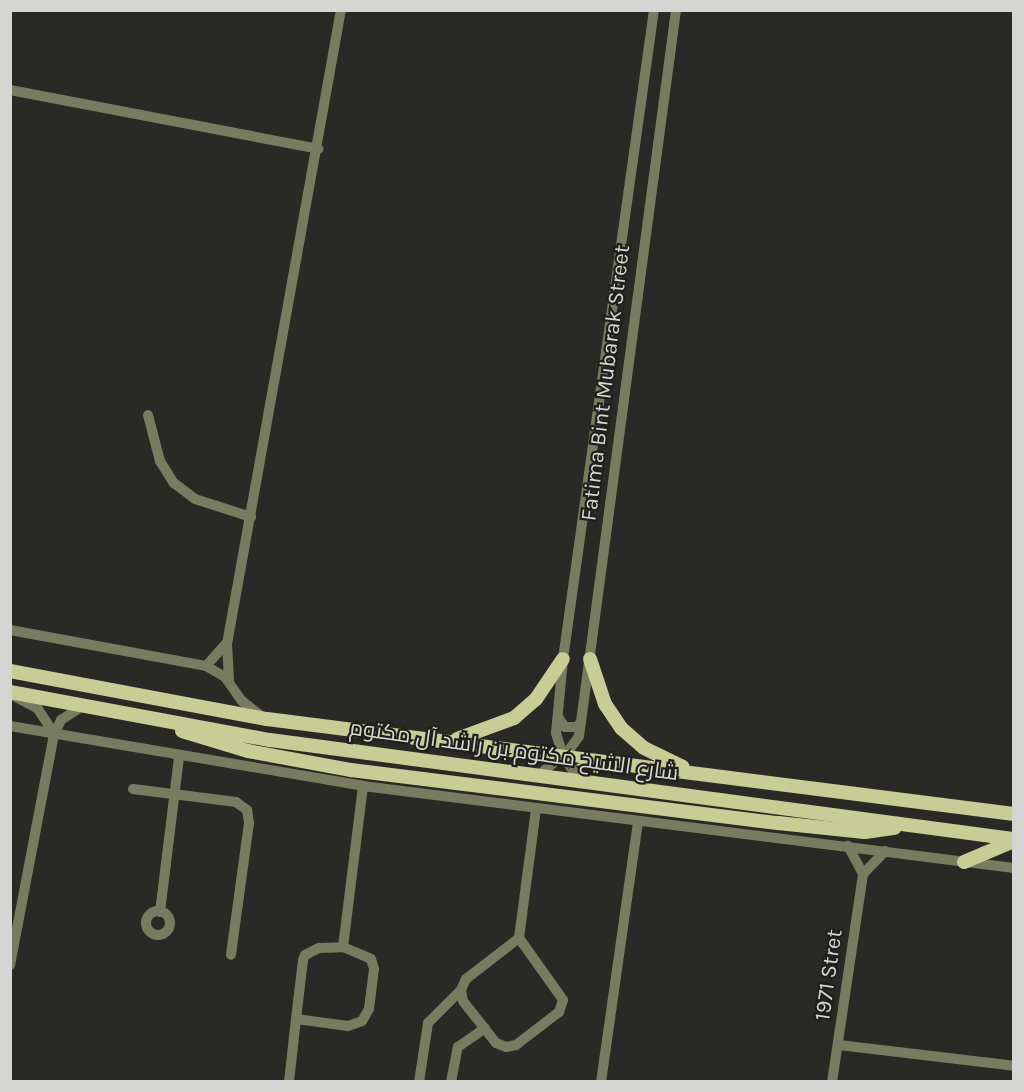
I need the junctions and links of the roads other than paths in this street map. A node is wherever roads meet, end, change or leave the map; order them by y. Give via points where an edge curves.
1 (654, 10) edge
2 (676, 10) edge
3 (342, 11) edge
4 (10, 90) edge
5 (318, 149) junction
6 (148, 415) dead end
7 (251, 517) junction
8 (10, 630) edge
9 (227, 644) junction
10 (563, 659) junction
11 (590, 659) junction
12 (206, 666) junction
13 (10, 672) edge
14 (229, 681) junction
15 (10, 693) edge
16 (81, 707) junction
17 (558, 717) junction
18 (267, 719) junction
19 (582, 722) junction
20 (170, 724) junction
21 (10, 726) edge
22 (54, 734) junction
23 (449, 741) junction
24 (514, 748) junction
25 (563, 756) junction
26 (179, 757) junction
27 (617, 762) junction
28 (488, 768) junction
29 (696, 773) junction
30 (539, 775) junction
31 (580, 781) junction
32 (363, 786) junction
33 (621, 787) junction
34 (133, 789) dead end
35 (175, 795) junction
36 (536, 808) junction
37 (1014, 814) edge
38 (638, 822) junction
39 (904, 825) junction
40 (1014, 840) edge
41 (848, 846) junction
42 (885, 851) junction
43 (964, 862) junction
44 (1014, 868) edge
45 (863, 874) junction
46 (160, 912) dead end
47 (15, 918) edge
48 (519, 938) junction
49 (343, 947) junction
50 (231, 955) dead end
51 (10, 964) edge
52 (461, 990) junction
53 (296, 1019) junction
54 (484, 1028) junction
55 (839, 1045) junction
56 (1014, 1066) edge
57 (289, 1082) edge
58 (420, 1082) edge
59 (451, 1082) edge
60 (602, 1082) edge
61 (832, 1082) edge

1 - 10 street, Fatima Bint Mubarak Street
2 - 11 street, Fatima Bint Mubarak Street
3 - 5 street
4 - 5 street
5 - 7 street
6 - 7 street via 160,461 174,483 201,502
7 - 9 street
8 - 12 street
9 - 12 street
9 - 14 street
10 - 17 street, Fatima Bint Mubarak Street
10 - 23 main road via 536,699 514,718
11 - 19 street, Fatima Bint Mubarak Street
11 - 29 main road via 605,704 621,728 644,748
12 - 14 street
13 - 18 main road, شارع الشيخ مكتوم بن راشد آل مكتوم
14 - 18 street via 242,701
15 - 16 main road, شارع الشيخ مكتوم بن راشد آل مكتوم
15 - 22 street via 38,709
16 - 20 main road, شارع الشيخ مكتوم بن راشد آل مكتوم
16 - 22 street via 61,720
17 - 19 street via 560,723 571,728
17 - 25 street, Fatima Bint Mubarak Street via 557,742
18 - 23 main road, شارع الشيخ مكتوم بن راشد آل مكتوم
19 - 25 street, Fatima Bint Mubarak Street via 579,736
20 - 28 main road, شارع الشيخ مكتوم بن راشد آل مكتوم
20 - 39 main road via 214,742 351,770 778,824 865,832
21 - 22 street
22 - 26 street
22 - 47 street
23 - 24 main road, شارع الشيخ مكتوم بن راشد آل مكتوم
24 - 25 main road, شارع الشيخ مكتوم بن راشد آل مكتوم
24 - 28 main road via 515,759
25 - 27 main road, شارع الشيخ مكتوم بن راشد آل مكتوم
25 - 30 street, Fatima Bint Mubarak Street
25 - 31 street, Fatima Bint Mubarak Street
26 - 32 street
26 - 35 street
27 - 29 main road, شارع الشيخ مكتوم بن راشد آل مكتوم
27 - 33 main road via 609,770 609,777
28 - 30 main road, شارع الشيخ مكتوم بن راشد آل مكتوم
29 - 37 main road, شارع الشيخ مكتوم بن راشد آل مكتوم
30 - 31 main road, شارع الشيخ مكتوم بن راشد آل مكتوم
31 - 33 main road, شارع الشيخ مكتوم بن راشد آل مكتوم
32 - 36 street
32 - 49 street
33 - 39 main road, شارع الشيخ مكتوم بن راشد آل مكتوم
34 - 35 street
35 - 46 street
35 - 50 street via 236,802 249,816
36 - 38 street
36 - 48 street
38 - 41 street
38 - 60 street
39 - 40 main road, شارع الشيخ مكتوم بن راشد آل مكتوم
40 - 43 main road
41 - 42 street
41 - 45 street
42 - 43 street
42 - 45 street
43 - 44 street
45 - 55 street, 1971 Stret
47 - 51 street
48 - 52 street via 466,979
48 - 54 street via 561,994 562,1006 511,1047 496,1043
49 - 53 street via 319,948 305,955
49 - 53 street via 363,953 374,964 366,1016 348,1026
52 - 54 street via 463,1001
52 - 58 street via 428,1023
53 - 57 street
54 - 59 street via 458,1047
55 - 56 street
55 - 61 street, 1971 Stret

